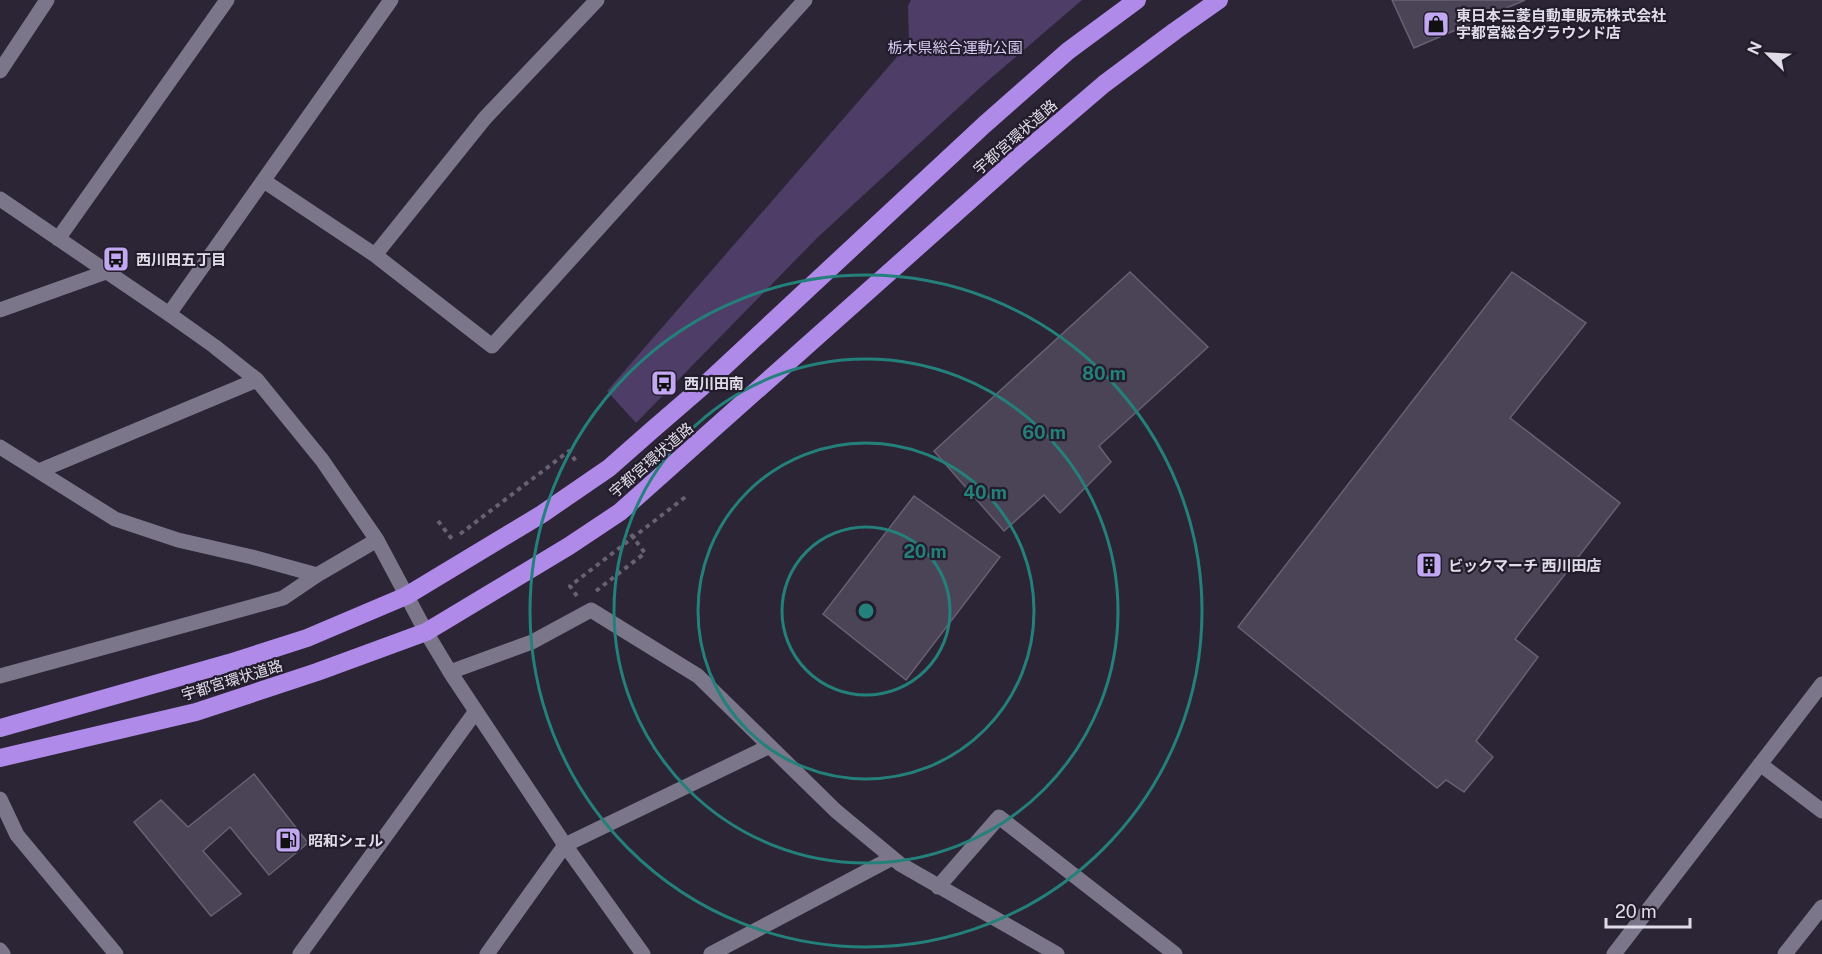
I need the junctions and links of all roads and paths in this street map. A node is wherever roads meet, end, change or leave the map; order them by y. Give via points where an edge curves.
1 (28, 0) edge
2 (227, 0) edge
3 (597, 0) edge
4 (805, 0) edge
5 (1137, 0) edge
6 (1219, 0) edge
7 (388, 1) edge
8 (44, 5) edge
9 (0, 70) edge
10 (264, 181) junction
11 (0, 199) edge
12 (58, 239) junction
13 (375, 255) junction
14 (106, 272) junction
15 (0, 310) edge
16 (169, 314) junction
17 (257, 380) junction
18 (0, 447) edge
19 (569, 451) dead end
20 (39, 471) junction
21 (688, 495) dead end
22 (438, 521) dead end
23 (377, 540) junction
24 (645, 553) dead end
25 (317, 575) junction
26 (590, 595) dead end
27 (406, 596) junction
28 (581, 602) dead end
29 (426, 632) junction
30 (450, 672) junction
31 (0, 676) edge
32 (1822, 684) edge
33 (476, 711) junction
34 (0, 728) edge
35 (770, 747) junction
36 (0, 758) edge
37 (1760, 764) junction
38 (0, 799) edge
39 (1822, 811) edge
40 (565, 845) junction
41 (892, 858) junction
42 (938, 887) junction
43 (1822, 907) edge
44 (0, 950) edge
45 (1046, 952) edge
46 (3, 954) edge
47 (116, 954) edge
48 (300, 954) edge
49 (487, 954) edge
50 (643, 954) edge
51 (711, 954) edge
52 (1175, 954) edge
53 (1614, 954) edge
54 (1785, 954) edge

1 - 8 street
2 - 12 street
3 - 13 street via 485,118
4 - 13 street via 492,346
5 - 27 highway, 宇都宮環状道路 via 1026,88 609,468 542,514
6 - 29 highway, 宇都宮環状道路 via 1071,112 620,512
7 - 10 street
8 - 9 street
10 - 13 street
10 - 16 street
11 - 12 street
12 - 14 street
14 - 15 street
14 - 16 street
16 - 17 street
17 - 20 street
17 - 23 street via 322,460
18 - 20 street
19 - 22 path via 452,539
20 - 25 street via 115,519 178,540
21 - 28 path via 570,586
23 - 25 street
23 - 27 street
24 - 26 path
25 - 31 street via 283,598
27 - 29 street
27 - 34 highway, 宇都宮環状道路 via 307,638
29 - 30 street
29 - 36 highway, 宇都宮環状道路 via 196,712
30 - 33 street
30 - 35 street via 532,642 591,610 698,676
32 - 37 street
33 - 40 street
33 - 48 street
35 - 40 street
35 - 41 street
37 - 39 street
37 - 53 street
38 - 47 street via 17,835
40 - 49 street
40 - 50 street
41 - 42 street
41 - 51 street
42 - 45 street
42 - 52 street via 999,817
43 - 54 street
44 - 46 street

